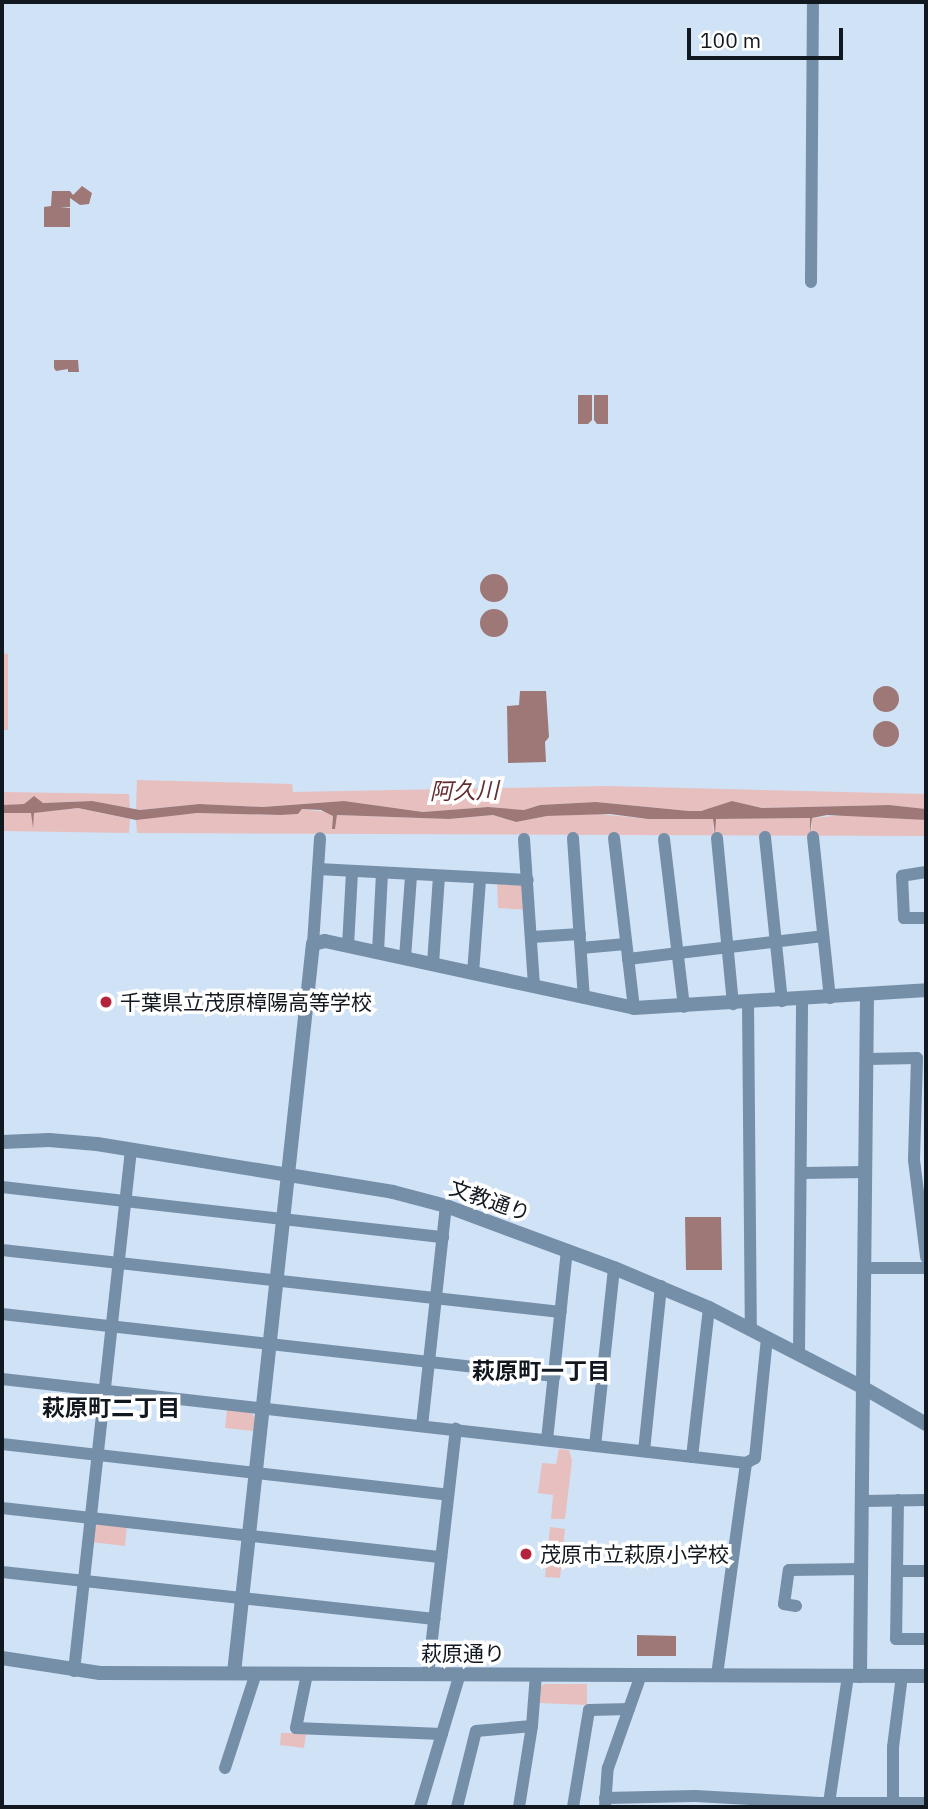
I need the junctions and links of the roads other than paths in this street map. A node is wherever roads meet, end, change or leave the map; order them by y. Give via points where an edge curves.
1 (813, 2) edge
2 (811, 282) dead end
3 (765, 837) dead end
4 (813, 837) dead end
5 (320, 838) dead end
6 (573, 838) dead end
7 (614, 838) dead end
8 (716, 838) dead end
9 (524, 839) dead end
10 (664, 839) dead end
11 (318, 869) junction
12 (352, 872) junction
13 (926, 872) edge
14 (382, 874) junction
15 (411, 876) junction
16 (439, 877) junction
17 (480, 879) junction
18 (528, 880) junction
19 (926, 918) edge
20 (580, 934) junction
21 (823, 936) junction
22 (531, 937) junction
23 (775, 942) junction
24 (313, 944) junction
25 (626, 944) junction
26 (348, 946) junction
27 (581, 948) junction
28 (727, 948) junction
29 (378, 952) junction
30 (678, 954) junction
31 (405, 958) junction
32 (628, 959) junction
33 (433, 964) junction
34 (473, 973) junction
35 (534, 986) junction
36 (926, 990) edge
37 (867, 996) junction
38 (584, 998) junction
39 (830, 998) junction
40 (802, 1000) junction
41 (782, 1001) junction
42 (741, 1004) junction
43 (684, 1007) junction
44 (634, 1008) junction
45 (868, 1059) junction
46 (922, 1104) edge
47 (2, 1142) edge
48 (131, 1150) junction
49 (921, 1153) edge
50 (866, 1172) junction
51 (802, 1173) junction
52 (290, 1175) junction
53 (2, 1187) edge
54 (127, 1201) junction
55 (446, 1206) junction
56 (285, 1219) junction
57 (443, 1237) junction
58 (2, 1250) edge
59 (568, 1250) junction
60 (926, 1257) edge
61 (120, 1264) junction
62 (614, 1268) junction
63 (865, 1268) junction
64 (926, 1268) edge
65 (278, 1282) junction
66 (661, 1286) junction
67 (436, 1299) junction
68 (709, 1307) junction
69 (561, 1312) junction
70 (2, 1314) edge
71 (113, 1326) junction
72 (751, 1329) junction
73 (767, 1338) junction
74 (270, 1345) junction
75 (799, 1353) junction
76 (429, 1361) junction
77 (555, 1376) junction
78 (2, 1379) edge
79 (864, 1388) junction
80 (106, 1391) junction
81 (263, 1410) junction
82 (926, 1424) edge
83 (422, 1426) junction
84 (456, 1429) junction
85 (547, 1440) junction
86 (2, 1444) edge
87 (595, 1446) junction
88 (644, 1451) junction
89 (99, 1455) junction
90 (692, 1457) junction
91 (746, 1463) junction
92 (256, 1474) junction
93 (448, 1495) junction
94 (898, 1500) junction
95 (926, 1500) edge
96 (863, 1501) junction
97 (2, 1508) edge
98 (91, 1518) junction
99 (249, 1537) junction
100 (441, 1558) junction
101 (862, 1569) junction
102 (897, 1571) junction
103 (926, 1571) edge
104 (2, 1572) edge
105 (84, 1581) junction
106 (243, 1600) junction
107 (796, 1606) dead end
108 (434, 1619) junction
109 (926, 1639) edge
110 (2, 1658) edge
111 (74, 1671) junction
112 (234, 1673) junction
113 (256, 1673) junction
114 (307, 1674) junction
115 (428, 1674) junction
116 (460, 1674) junction
117 (536, 1674) junction
118 (641, 1675) junction
119 (718, 1675) junction
120 (854, 1676) junction
121 (902, 1676) junction
122 (926, 1676) edge
123 (629, 1709) junction
124 (532, 1726) junction
125 (442, 1734) junction
126 (225, 1768) dead end
127 (605, 1802) edge
128 (893, 1802) junction
129 (829, 1803) junction
130 (926, 1803) edge
131 (420, 1807) edge
132 (457, 1807) edge
133 (519, 1807) edge
134 (573, 1807) edge

1 - 2 street
3 - 23 street
4 - 21 street
5 - 11 street
6 - 20 street
7 - 25 street
8 - 28 street
9 - 18 street
10 - 30 street
11 - 12 street
11 - 24 street
12 - 14 street
12 - 26 street
13 - 19 street via 902,876 904,918
14 - 15 street
14 - 29 street
15 - 16 street
15 - 31 street
16 - 17 street
16 - 33 street
17 - 18 street
17 - 34 street
18 - 22 street
20 - 22 street
20 - 27 street
21 - 23 street
21 - 39 street
22 - 35 street
23 - 28 street
23 - 41 street
24 - 26 street via 325,941
24 - 52 street
25 - 27 street
25 - 32 street
26 - 29 street
27 - 38 street
28 - 30 street
28 - 42 street
29 - 31 street
30 - 32 street
30 - 43 street
31 - 33 street
32 - 44 street
33 - 34 street
34 - 35 street
35 - 38 street
36 - 37 street
37 - 39 street
37 - 45 street
38 - 44 street
39 - 40 street
40 - 41 street
40 - 51 street
41 - 42 street
42 - 43 street
42 - 72 street
43 - 44 street
45 - 46 street via 917,1058
45 - 50 street
46 - 49 street
47 - 48 street, 文教通り via 49,1140
48 - 52 street, 文教通り
48 - 54 street
49 - 60 street via 916,1182
50 - 51 street
50 - 63 street
51 - 75 street
52 - 55 street, 文教通り
52 - 56 street
53 - 54 street
54 - 56 street
54 - 61 street
55 - 57 street
55 - 59 street, 文教通り
56 - 57 street
56 - 65 street
57 - 67 street
58 - 61 street
59 - 62 street, 文教通り
59 - 69 street
61 - 65 street
61 - 71 street
62 - 66 street, 文教通り
62 - 87 street
63 - 64 street
63 - 79 street
65 - 67 street
65 - 74 street
66 - 68 street, 文教通り
66 - 88 street
67 - 69 street
67 - 76 street
68 - 72 street, 文教通り
68 - 90 street
69 - 77 street
70 - 71 street
71 - 74 street
71 - 80 street
72 - 73 street, 文教通り
73 - 75 street, 文教通り
73 - 91 street via 755,1458
74 - 76 street
74 - 81 street
75 - 79 street, 文教通り
76 - 77 street
76 - 83 street
77 - 85 street
78 - 80 street
79 - 82 street, 文教通り
79 - 96 street
80 - 81 street
80 - 89 street
81 - 83 street
81 - 92 street
83 - 84 street
84 - 85 street
84 - 93 street
85 - 87 street
86 - 89 street
87 - 88 street
88 - 90 street
89 - 92 street
89 - 98 street
90 - 91 street
91 - 119 street
92 - 93 street
92 - 99 street
93 - 100 street
94 - 95 street
94 - 96 street
94 - 102 street
96 - 101 street
97 - 98 street
98 - 99 street
98 - 105 street
99 - 100 street
99 - 106 street
100 - 108 street
101 - 107 street via 789,1570 784,1604
101 - 120 street
102 - 103 street
102 - 109 street via 896,1639
104 - 105 street
105 - 106 street
105 - 111 street
106 - 108 street
106 - 112 street
108 - 115 street
110 - 111 street, 萩原通り
111 - 112 street, 萩原通り
112 - 113 street, 萩原通り
113 - 114 street, 萩原通り
113 - 126 street
114 - 115 street, 萩原通り
114 - 125 street via 296,1728
115 - 116 street, 萩原通り
116 - 117 street, 萩原通り
116 - 125 street
117 - 118 street, 萩原通り
117 - 124 street
118 - 119 street, 萩原通り
118 - 123 street
119 - 120 street, 萩原通り
120 - 121 street, 萩原通り
120 - 129 street
121 - 122 street, 萩原通り
121 - 128 street via 893,1747
123 - 127 street via 608,1768
123 - 134 street via 589,1710
124 - 132 street via 477,1731
124 - 133 street
125 - 131 street
127 - 129 street via 695,1796
128 - 129 street
128 - 130 street

